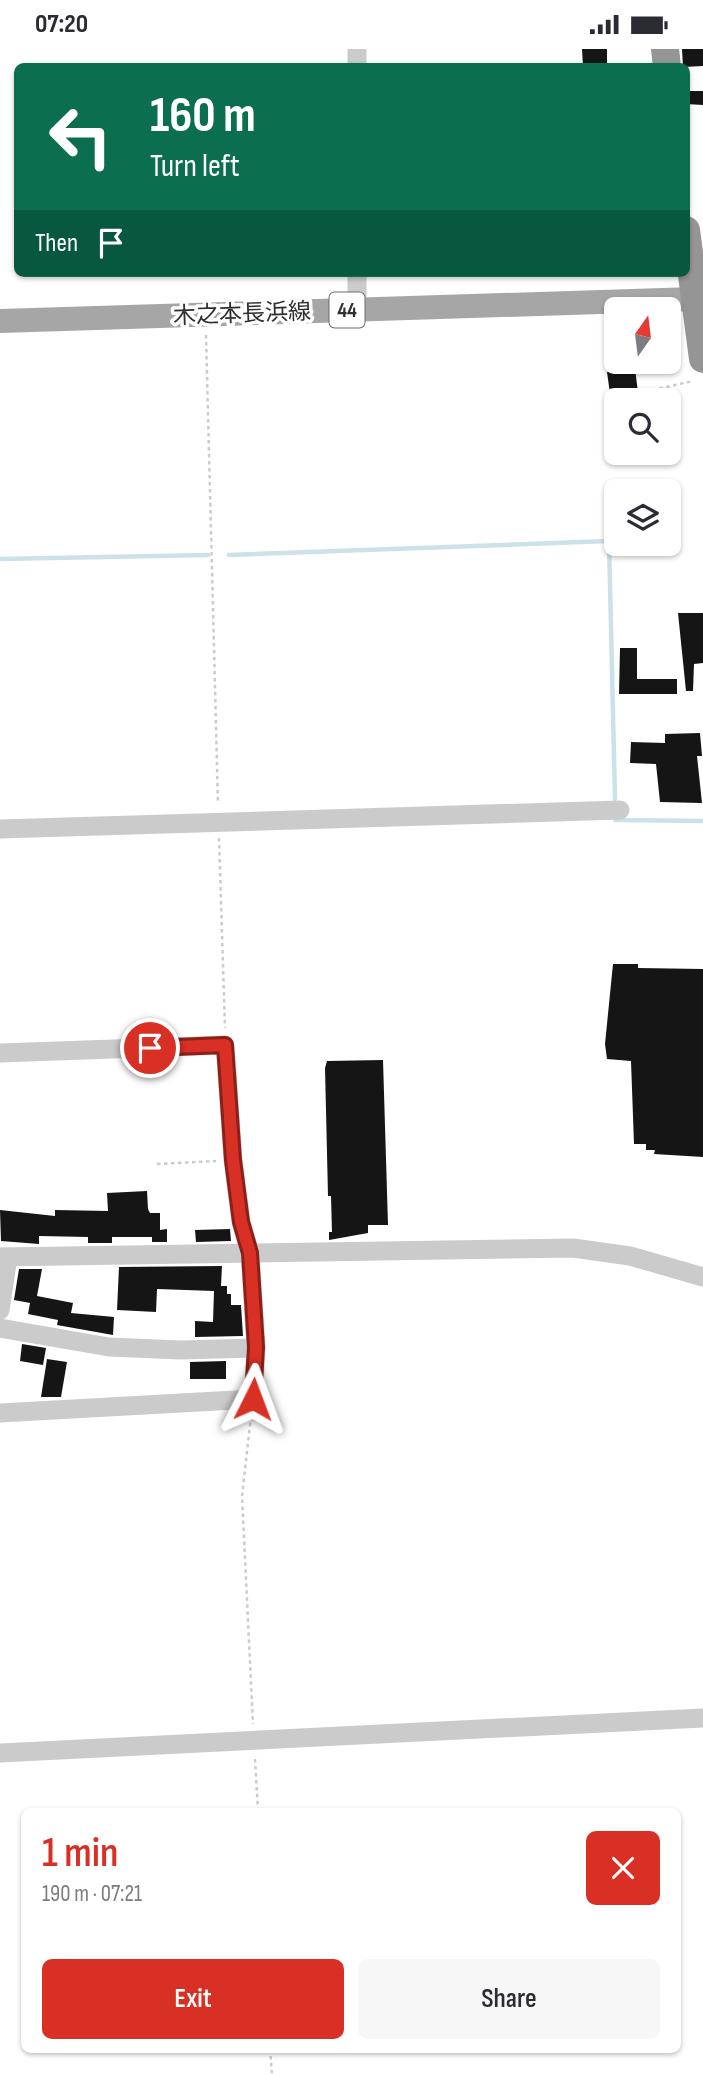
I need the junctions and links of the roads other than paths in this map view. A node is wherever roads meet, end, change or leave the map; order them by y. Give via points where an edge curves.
1 (690, 251) edge
2 (357, 277) edge
3 (699, 299) edge
4 (357, 310) junction
5 (0, 321) edge
6 (698, 370) edge
7 (620, 810) dead end
8 (0, 829) edge
9 (0, 1053) edge
10 (250, 1253) junction
11 (4, 1257) edge
12 (703, 1276) edge
13 (0, 1310) edge
14 (0, 1328) edge
15 (256, 1347) junction
16 (0, 1413) edge
17 (703, 1719) edge
18 (0, 1753) edge

1 - 3 highway
2 - 4 street
3 - 4 main road, 木之本長浜線 / 44
3 - 6 highway
4 - 5 main road, 木之本長浜線 / 44
7 - 8 street
9 - 10 street via 225,1045 233,1160
10 - 11 street
10 - 12 street via 573,1248 630,1256
10 - 15 street
11 - 13 street
14 - 15 street via 110,1347
15 - 16 street via 253,1399
17 - 18 street

